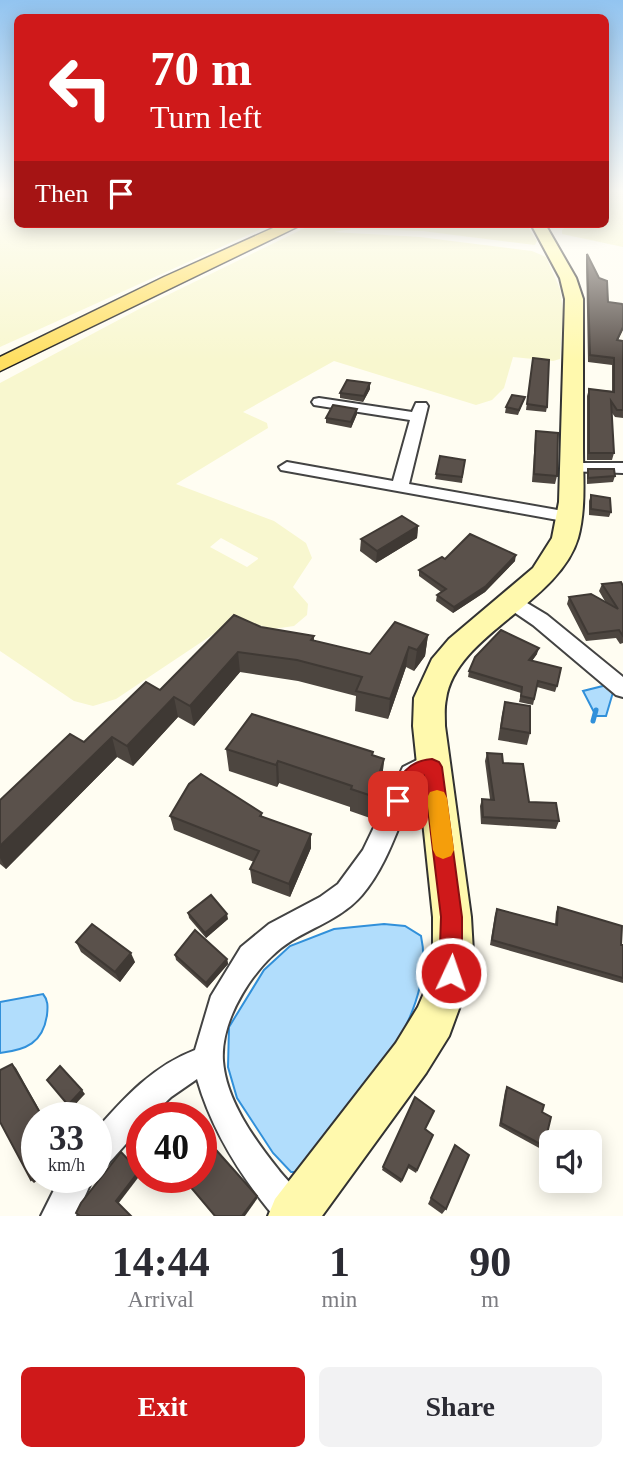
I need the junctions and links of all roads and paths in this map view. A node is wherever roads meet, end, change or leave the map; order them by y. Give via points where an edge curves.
1 (245, 247) edge
2 (550, 247) edge
3 (0, 365) edge
4 (319, 402) dead end
5 (287, 467) dead end
6 (572, 468) junction
7 (623, 468) edge
8 (400, 487) junction
9 (569, 517) junction
10 (512, 601) junction
11 (616, 684) edge
12 (432, 767) junction
13 (208, 1060) junction
14 (112, 1137) edge
15 (70, 1193) edge
16 (293, 1215) edge
17 (58, 1216) edge

1 - 3 main road
2 - 6 street via 575,299
4 - 8 street via 420,411
5 - 8 street
6 - 7 street
6 - 9 street
8 - 9 street
9 - 10 street via 553,562
10 - 11 street
10 - 12 street via 459,647 437,676 429,711
12 - 13 street via 411,774 355,883 320,914 265,943 240,974 218,1013
12 - 16 street via 452,917 448,984 434,1021 411,1058
13 - 14 street via 167,1079
13 - 16 street via 226,1116
15 - 17 street

